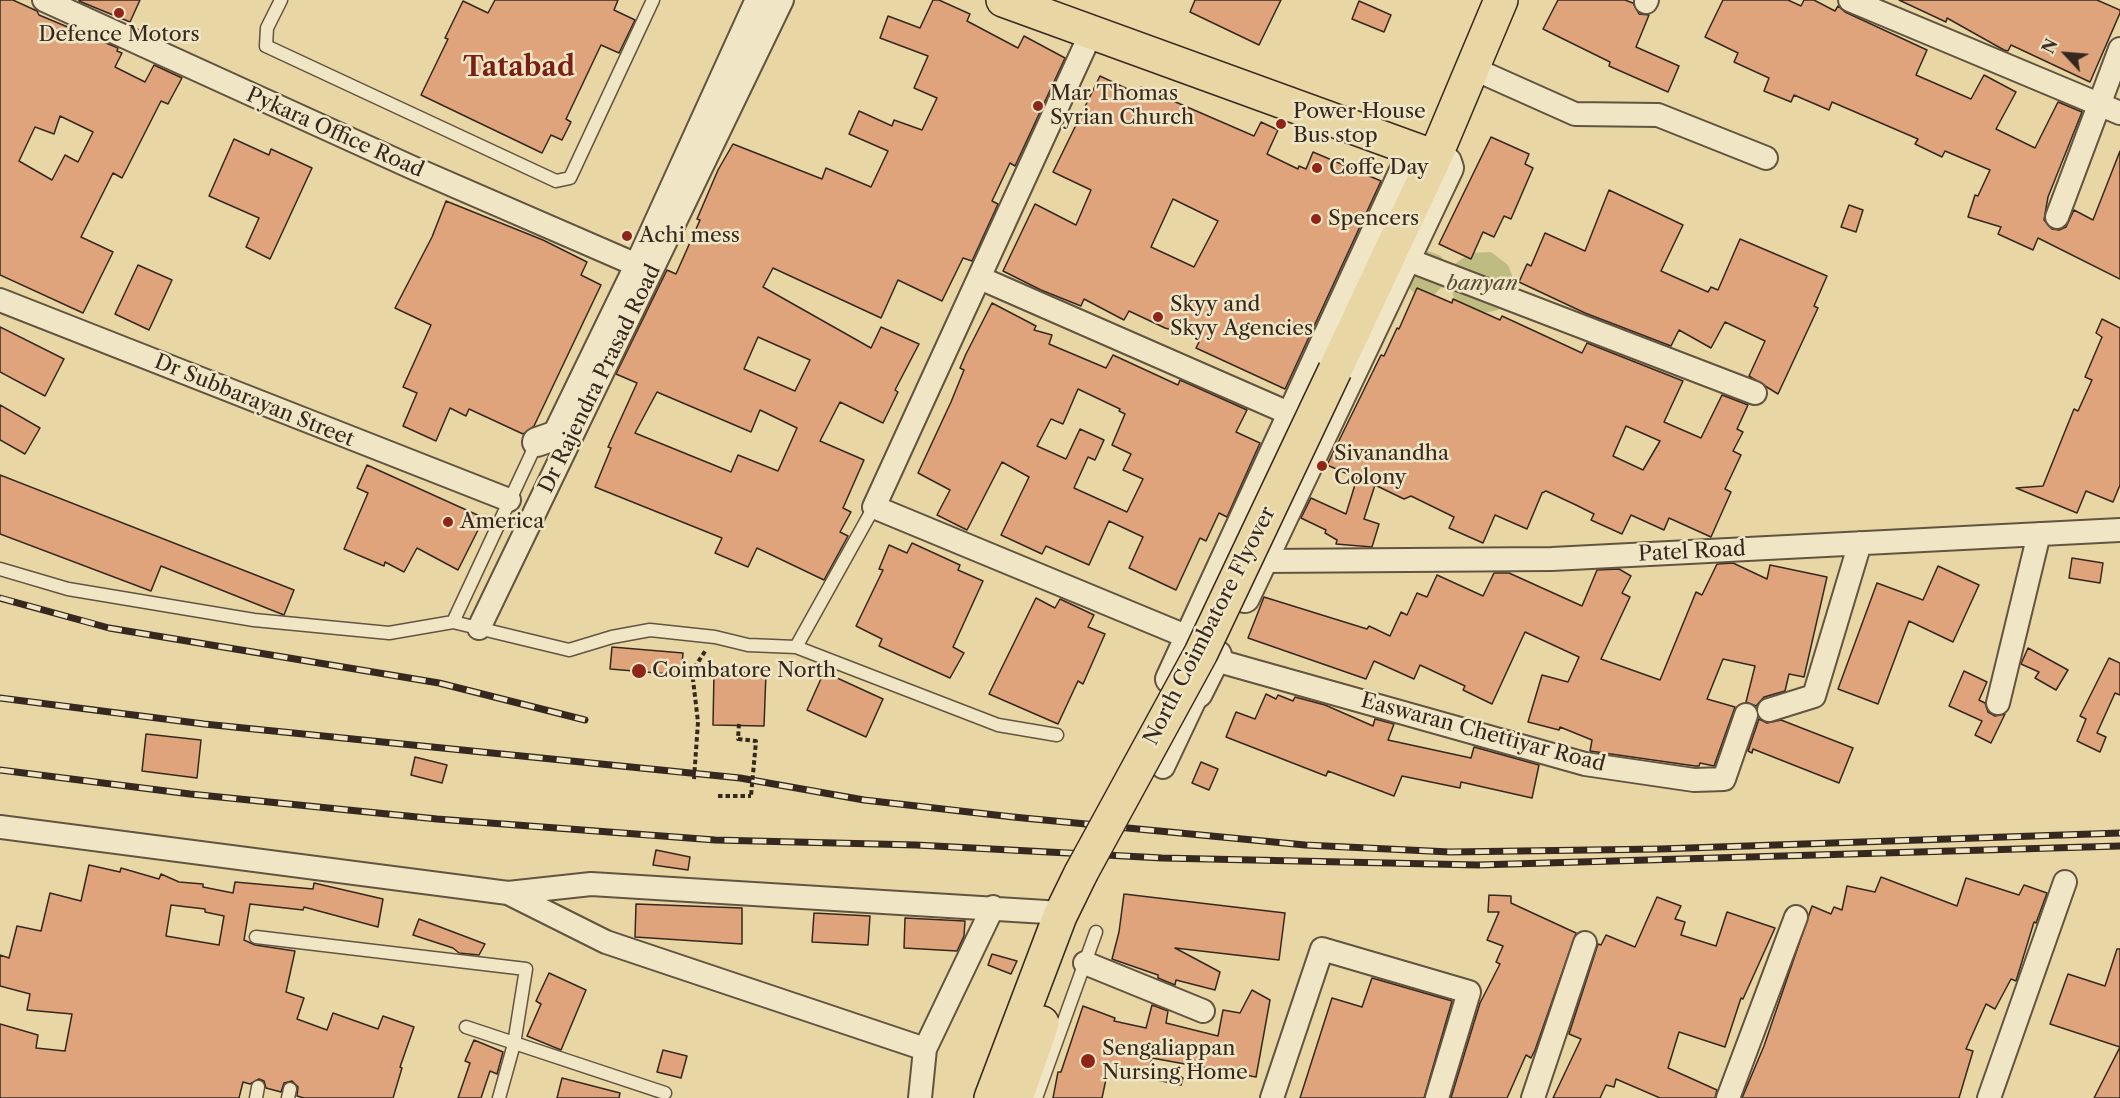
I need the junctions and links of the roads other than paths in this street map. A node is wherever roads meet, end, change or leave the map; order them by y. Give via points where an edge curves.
1 (44, 0) edge
2 (281, 0) edge
3 (653, 0) edge
4 (746, 0) edge
5 (760, 0) edge
6 (782, 0) edge
7 (1003, 0) edge
8 (1501, 0) edge
9 (1850, 0) edge
10 (1091, 33) junction
11 (736, 39) junction
12 (2120, 49) edge
13 (1472, 68) junction
14 (2110, 108) edge
15 (1425, 153) junction
16 (1766, 158) dead end
17 (2057, 217) dead end
18 (1406, 259) junction
19 (634, 264) junction
20 (980, 278) junction
21 (0, 300) edge
22 (1755, 393) dead end
23 (1293, 415) junction
24 (537, 442) joint
25 (509, 500) junction
26 (874, 507) junction
27 (2120, 530) edge
28 (2039, 534) junction
29 (1860, 543) junction
30 (1263, 561) junction
31 (0, 569) edge
32 (453, 622) junction
33 (479, 628) junction
34 (1188, 637) junction
35 (796, 647) junction
36 (1215, 660) junction
37 (1198, 693) junction
38 (1998, 703) dead end
39 (1768, 710) dead end
40 (1746, 715) dead end
41 (1058, 735) dead end
42 (1164, 767) dead end
43 (0, 827) edge
44 (1081, 873) junction
45 (2065, 882) dead end
46 (508, 893) junction
47 (993, 907) junction
48 (1046, 912) dead end
49 (1796, 916) dead end
50 (1096, 932) dead end
51 (256, 937) dead end
52 (1585, 943) dead end
53 (1085, 963) junction
54 (1203, 1011) dead end
55 (466, 1027) dead end
56 (514, 1044) junction
57 (924, 1049) junction
58 (665, 1093) dead end
59 (499, 1098) edge
60 (920, 1098) edge
61 (990, 1098) edge
62 (1016, 1098) edge
63 (1036, 1098) edge
64 (1272, 1098) edge
65 (1437, 1098) edge
66 (1533, 1098) edge
67 (1728, 1098) edge
68 (1989, 1098) edge

1 - 19 street, Pykara Office Road
2 - 3 lane via 267,28 266,46 556,181 570,178
4 - 11 street
5 - 11 street
6 - 33 street, Dr Rajendra Prasad Road
7 - 10 main road
8 - 13 main road, North Coimbatore Flyover
9 - 14 street
10 - 15 main road
10 - 20 street
11 - 19 street
12 - 14 street
13 - 15 main road, North Coimbatore Flyover
13 - 16 street via 1575,114 1658,115
14 - 17 street
15 - 18 street via 1447,162 1449,168
15 - 23 street
15 - 44 main road, North Coimbatore Flyover, bridge via 1410,211 1201,653
18 - 22 street
18 - 30 street
19 - 24 street
20 - 23 street
20 - 26 street
21 - 25 street, Dr Subbarayan Street
23 - 34 street
24 - 25 lane
25 - 32 lane
26 - 34 street
26 - 35 lane
27 - 28 street, Patel Road
28 - 29 street, Patel Road
28 - 38 street
29 - 30 street, Patel Road via 1552,559
29 - 39 street via 1814,696
30 - 36 street
31 - 32 lane via 68,590 254,620 389,633
32 - 33 lane
33 - 35 lane via 569,650 650,630 748,645
34 - 37 street via 1170,677
35 - 41 lane via 998,725
36 - 37 street
36 - 40 street, Easwaran Chettiyar Road via 1585,764 1694,780 1724,779
37 - 42 street
43 - 46 street
44 - 61 main road, North Coimbatore Flyover via 1060,916
44 - 62 main road via 1086,891 1076,927
45 - 68 street
46 - 47 street via 591,884
46 - 57 street via 606,942
47 - 48 street
47 - 57 street
49 - 67 street
50 - 53 lane
51 - 56 lane via 526,969
52 - 66 street
53 - 54 street
53 - 63 lane
55 - 56 lane
56 - 58 lane
56 - 59 lane
57 - 60 street
64 - 65 street via 1322,948 1469,992

